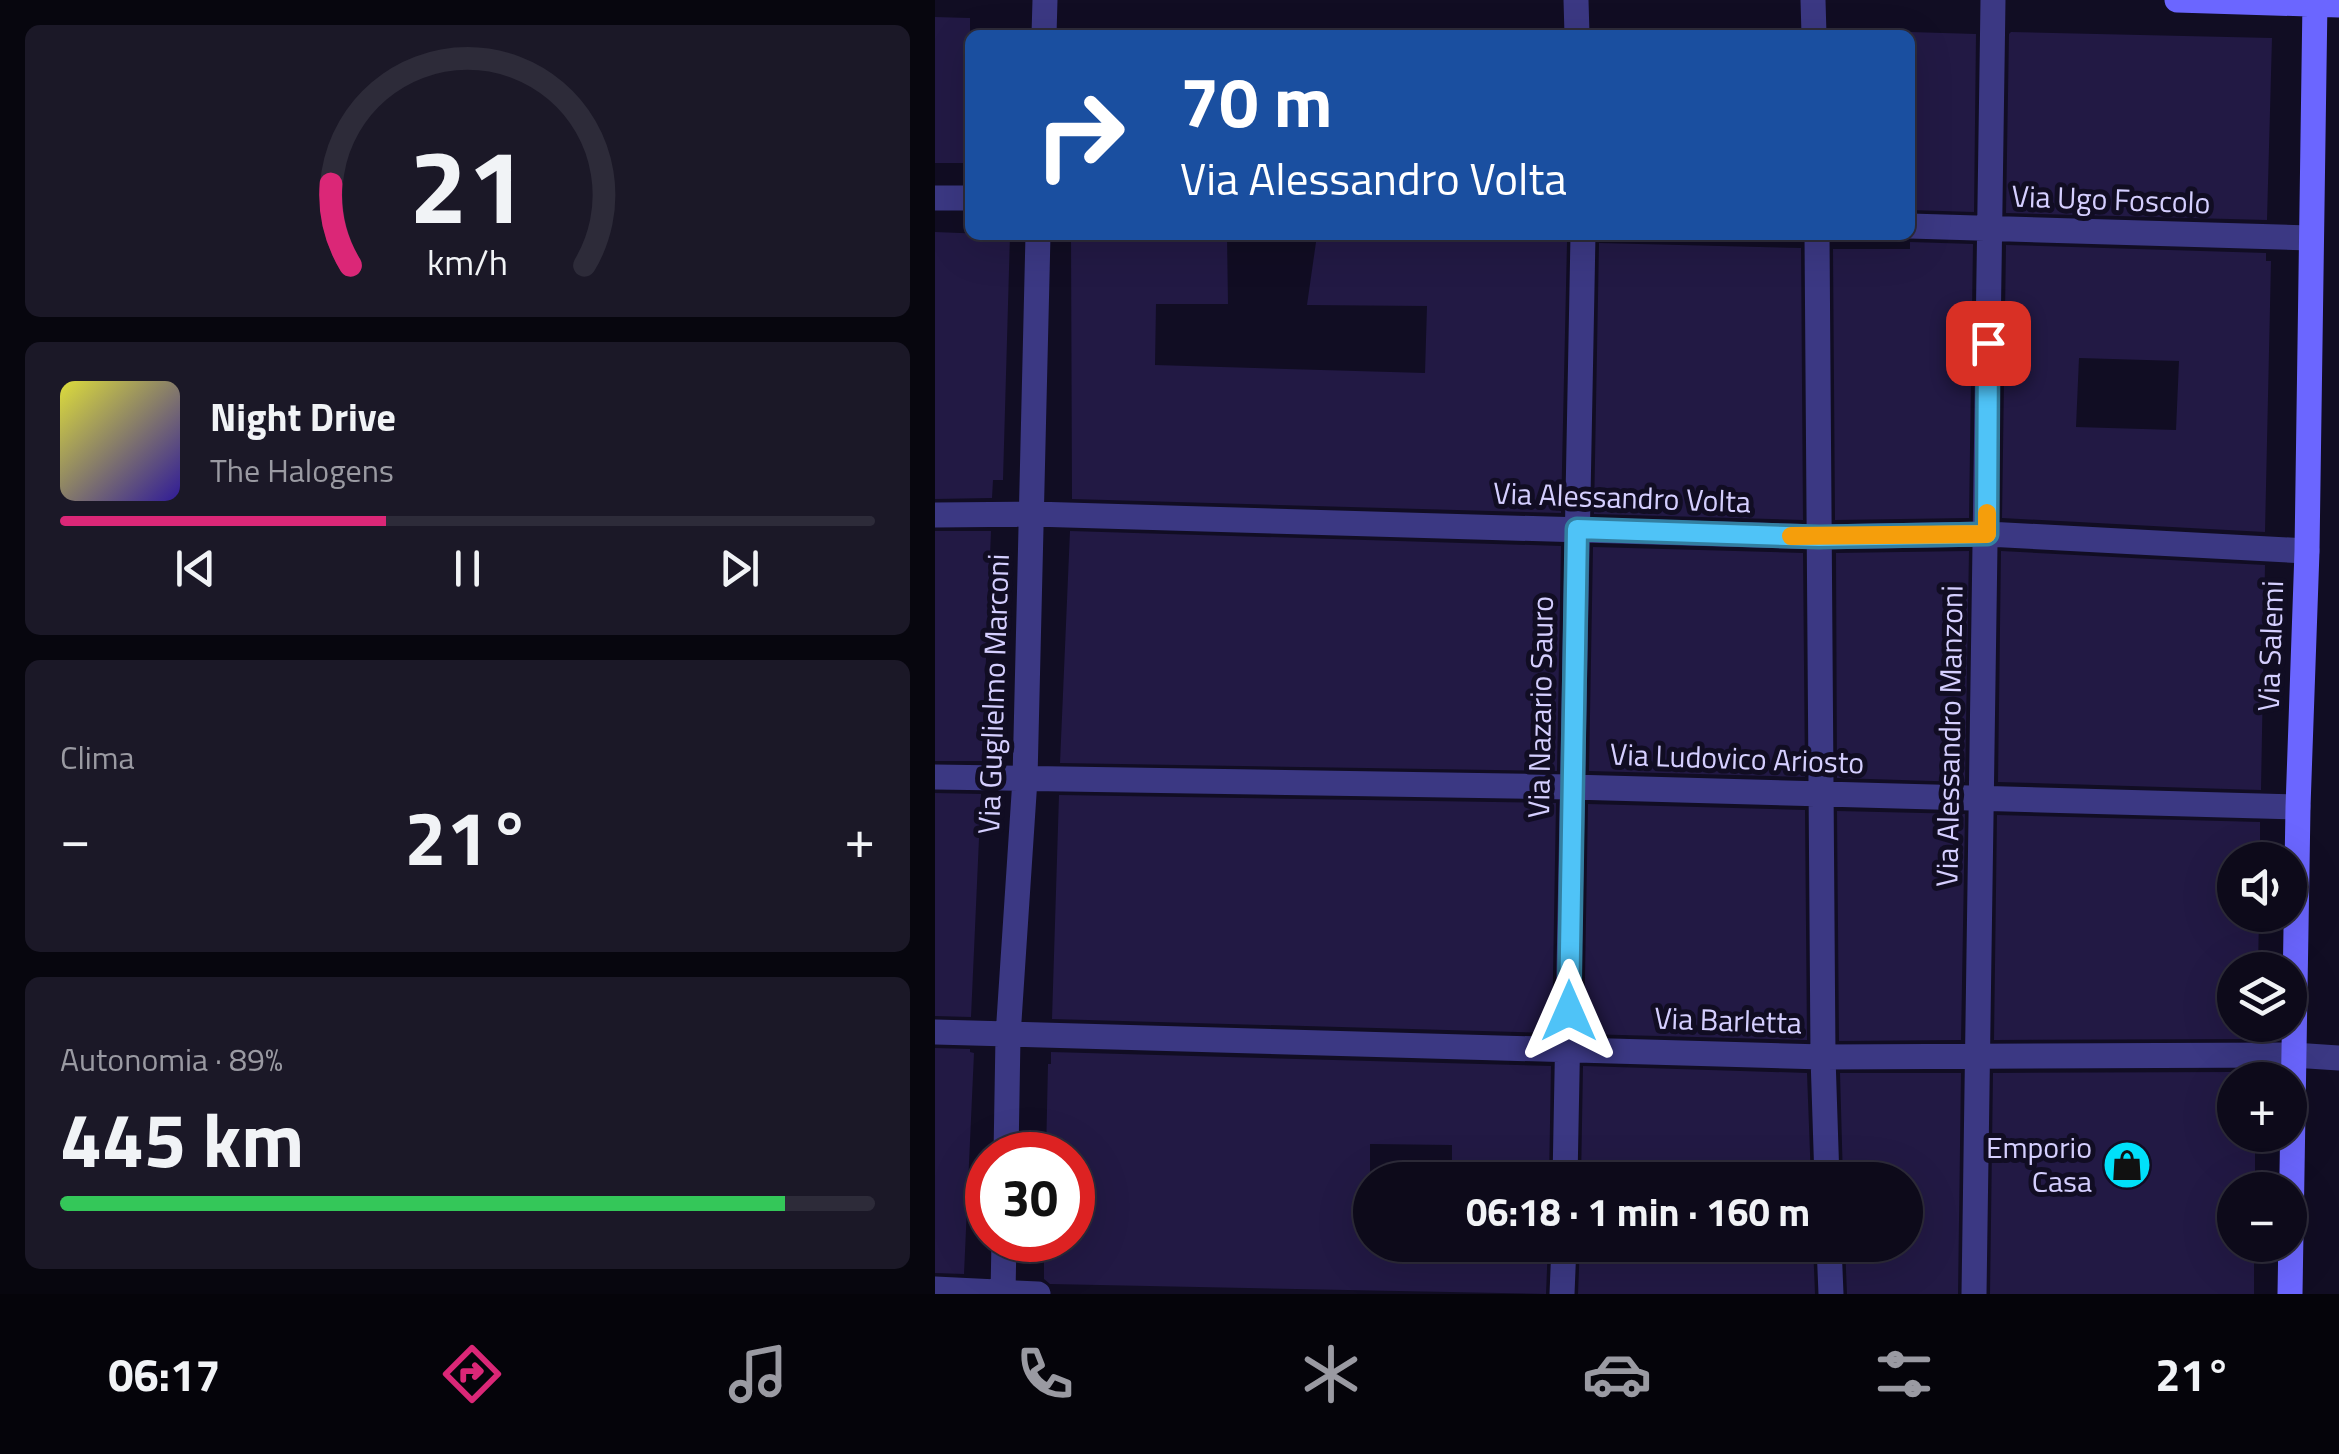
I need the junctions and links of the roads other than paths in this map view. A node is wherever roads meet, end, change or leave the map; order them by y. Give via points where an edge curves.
1 (1045, 0) edge
2 (1576, 0) edge
3 (1813, 0) edge
4 (1993, 0) edge
5 (2177, 0) edge
6 (2323, 3) edge
7 (1044, 30) edge
8 (1577, 30) edge
9 (1814, 30) edge
10 (935, 198) edge
11 (965, 198) edge
12 (1915, 226) edge
13 (1989, 228) junction
14 (2309, 238) junction
15 (1037, 240) edge
16 (1583, 240) edge
17 (1817, 240) edge
18 (1033, 514) junction
19 (935, 515) edge
20 (1577, 529) junction
21 (1987, 534) junction
22 (1819, 537) junction
23 (2307, 551) junction
24 (935, 776) edge
25 (1025, 779) junction
26 (1571, 787) junction
27 (1822, 793) junction
28 (1981, 800) junction
29 (2298, 806) junction
30 (935, 1032) edge
31 (1008, 1036) junction
32 (1569, 1048) junction
33 (1977, 1055) junction
34 (2293, 1055) junction
35 (1823, 1057) junction
36 (2339, 1058) edge
37 (1006, 1132) edge
38 (1566, 1162) edge
39 (1826, 1162) edge
40 (1004, 1262) edge
41 (1564, 1262) edge
42 (1830, 1262) edge
43 (935, 1289) edge
44 (1003, 1293) edge
45 (1037, 1294) edge
46 (1563, 1294) edge
47 (1831, 1294) edge
48 (1974, 1294) edge
49 (2290, 1294) edge

1 - 7 street
2 - 8 street
3 - 9 street
4 - 13 street, Via Alessandro Manzoni
5 - 6 main road
6 - 14 main road, Via Salemi
10 - 11 street
12 - 13 street, Via Ugo Foscolo
13 - 14 street, Via Ugo Foscolo
13 - 21 street, Via Alessandro Manzoni
14 - 23 main road, Via Salemi
15 - 18 street, Via Guglielmo Marconi
16 - 20 street, Via Nazario Sauro
17 - 22 street
18 - 19 street, Via Alessandro Volta
18 - 20 street, Via Alessandro Volta
18 - 25 street, Via Guglielmo Marconi
20 - 22 street, Via Alessandro Volta
20 - 26 street, Via Nazario Sauro
21 - 22 street, Via Alessandro Volta
21 - 23 street, Via Alessandro Volta
21 - 28 street, Via Alessandro Manzoni
22 - 27 street
23 - 29 main road, Via Salemi
24 - 25 street, Via Ludovico Ariosto
25 - 26 street, Via Ludovico Ariosto
25 - 31 street, Via Guglielmo Marconi
26 - 27 street, Via Ludovico Ariosto
26 - 32 street, Via Nazario Sauro
27 - 28 street, Via Ludovico Ariosto
27 - 35 street
28 - 29 street, Via Ludovico Ariosto
28 - 33 street, Via Alessandro Manzoni
29 - 34 main road, Via Salemi
30 - 31 street, Via Barletta
31 - 32 street, Via Barletta
31 - 37 street, Via Guglielmo Marconi
32 - 35 street, Via Barletta
32 - 38 street, Via Nazario Sauro
33 - 34 street, Via Barletta
33 - 35 street, Via Barletta
33 - 48 street, Via Alessandro Manzoni
34 - 36 street, Via Barletta
34 - 49 main road, Via Salemi
35 - 39 street
40 - 44 street
41 - 46 street
42 - 47 street
43 - 44 street
44 - 45 street

